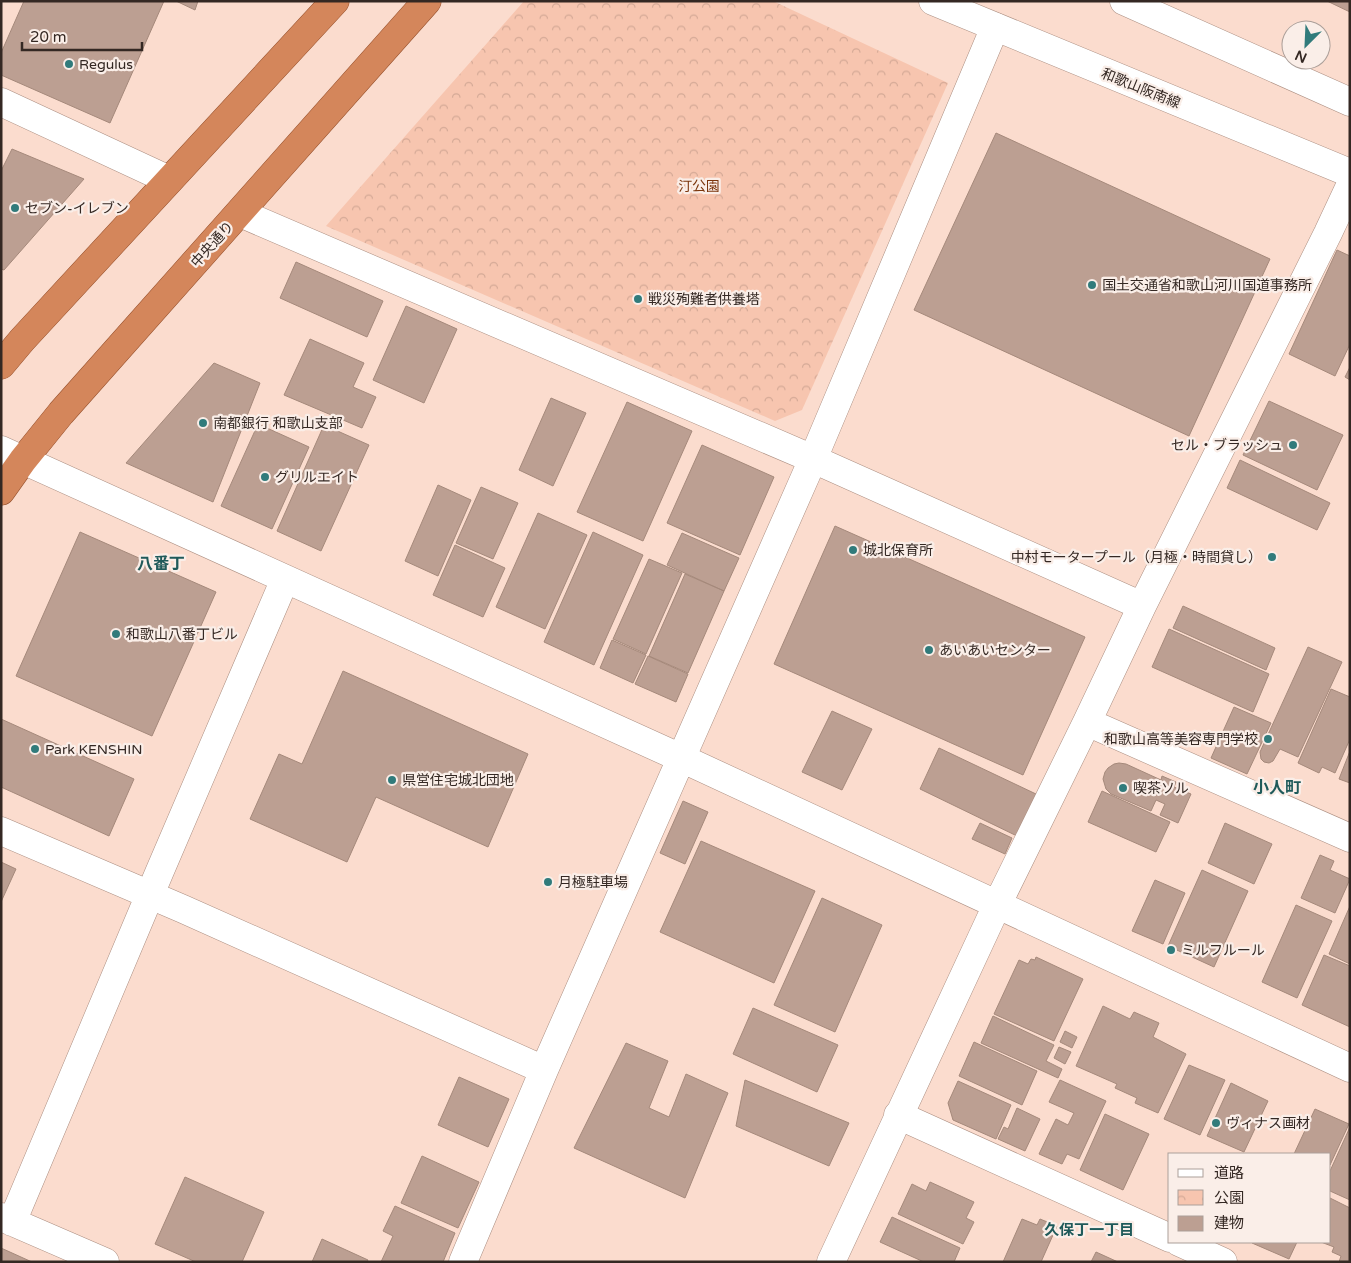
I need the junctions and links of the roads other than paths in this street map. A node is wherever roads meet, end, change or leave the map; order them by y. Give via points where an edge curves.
1 (335, 1) edge
2 (427, 1) edge
3 (933, 1) edge
4 (1124, 1) edge
5 (995, 27) junction
6 (1, 102) edge
7 (1350, 102) edge
8 (1350, 173) edge
9 (169, 180) junction
10 (1350, 186) edge
11 (240, 213) junction
12 (1, 365) edge
13 (12, 455) edge
14 (813, 459) junction
15 (1, 491) edge
16 (285, 579) junction
17 (1142, 606) junction
18 (1087, 722) junction
19 (681, 758) junction
20 (1, 831) edge
21 (1350, 838) edge
22 (150, 895) junction
23 (998, 905) junction
24 (1350, 1068) edge
25 (544, 1070) junction
26 (898, 1115) junction
27 (7, 1219) edge
28 (1168, 1237) edge
29 (1181, 1243) edge
30 (105, 1262) edge
31 (463, 1262) edge
32 (830, 1262) edge
33 (1223, 1262) edge

1 - 9 highway
2 - 11 highway, 中央通り
3 - 5 street, 和歌山阪南線
4 - 7 street
5 - 8 street, 和歌山阪南線
5 - 14 street
6 - 9 street
9 - 12 highway
10 - 17 street
11 - 13 highway, 中央通り via 61,413
11 - 14 street
13 - 15 highway, 中央通り
13 - 16 street
14 - 17 street
14 - 19 street
16 - 19 street
16 - 22 street
17 - 18 street
18 - 21 street
18 - 23 street
19 - 23 street
19 - 25 street
20 - 22 street
22 - 25 street
22 - 27 street
23 - 24 street
23 - 26 street
25 - 31 street
26 - 28 street
26 - 32 street
27 - 30 street
29 - 33 street

